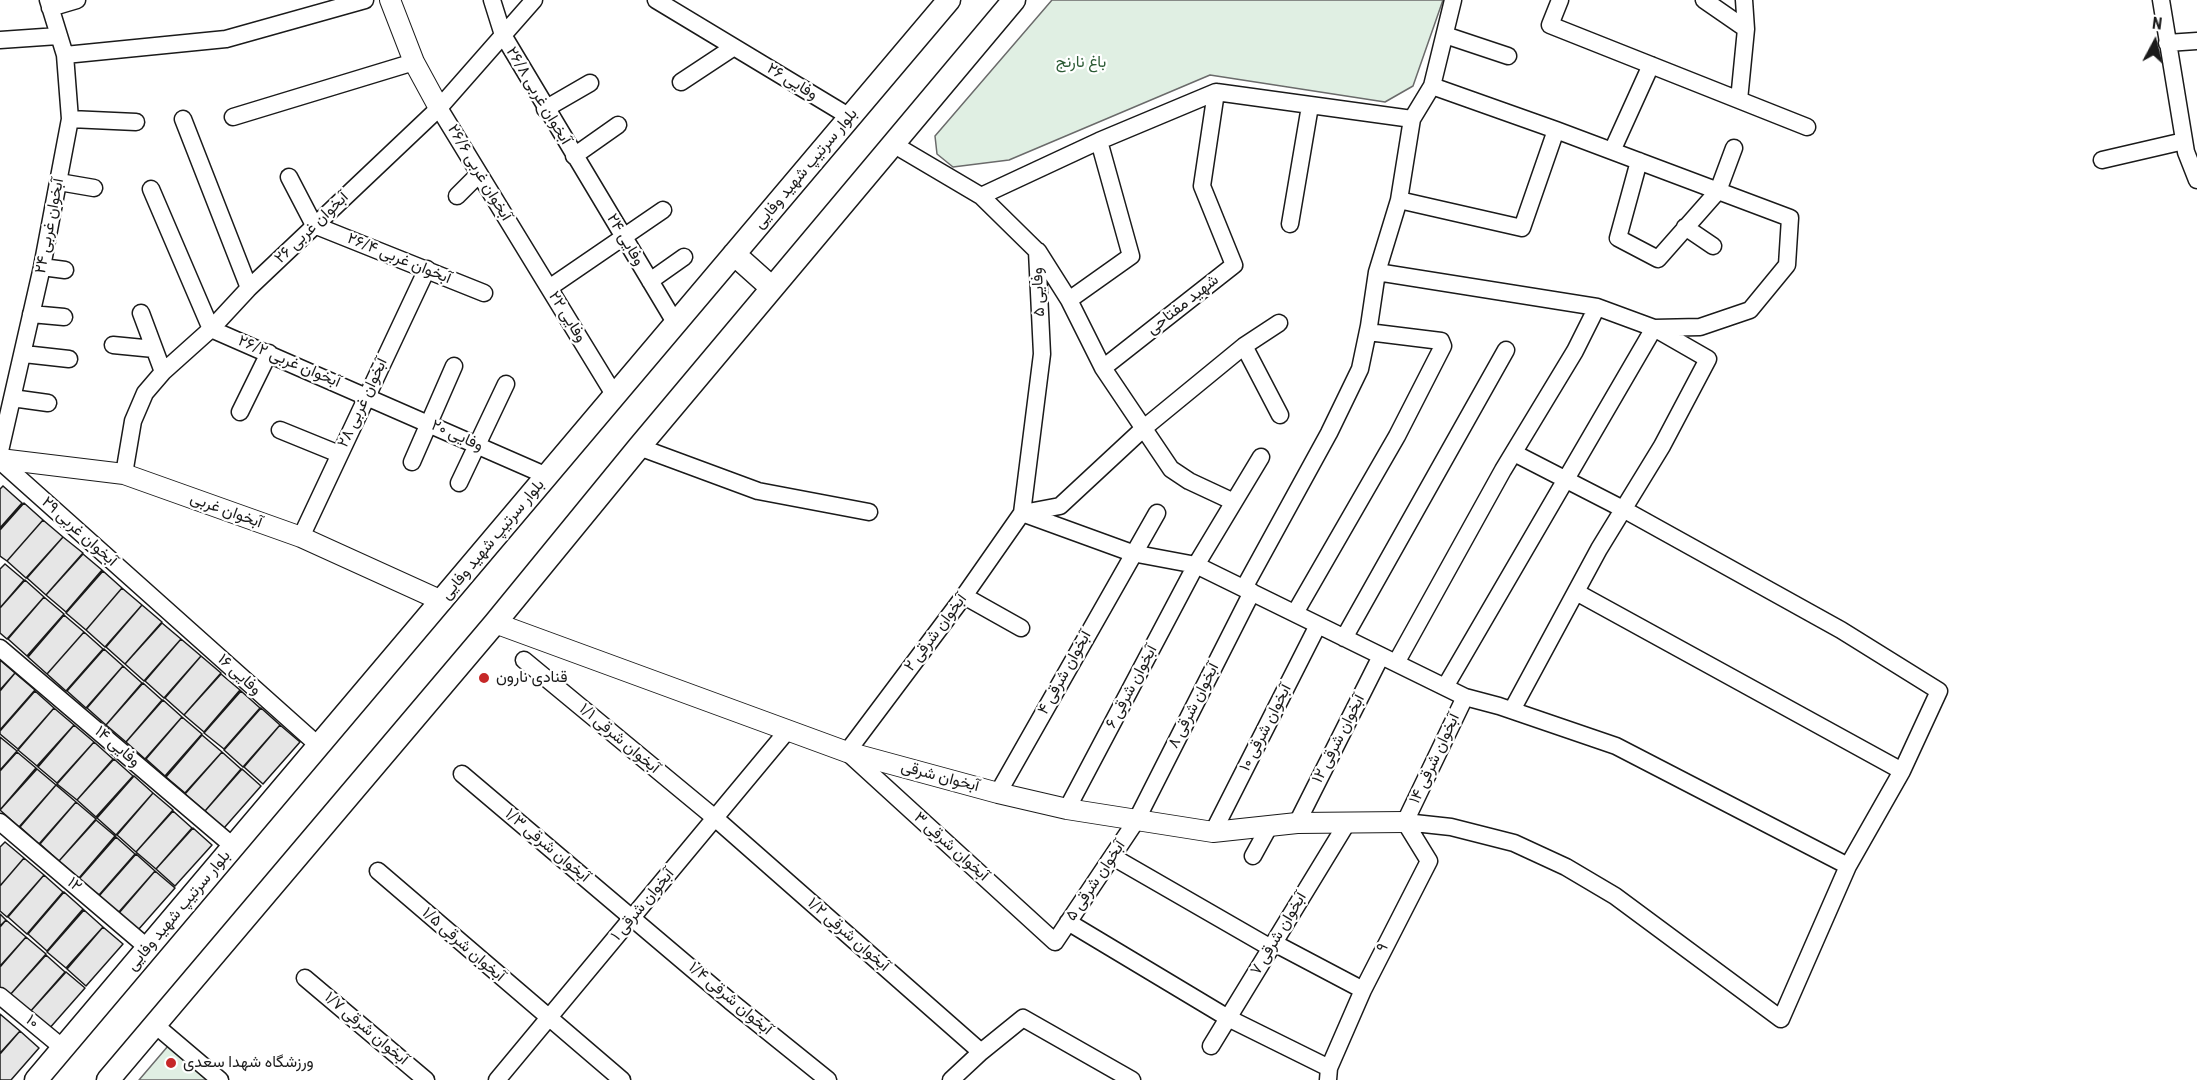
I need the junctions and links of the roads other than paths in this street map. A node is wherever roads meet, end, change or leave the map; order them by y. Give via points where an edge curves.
1 (77, 0) edge
2 (364, 0) edge
3 (390, 0) edge
4 (492, 0) edge
5 (534, 0) edge
6 (656, 0) edge
7 (949, 0) edge
8 (1014, 0) edge
9 (1453, 0) edge
10 (1704, 0) edge
11 (1743, 0) edge
12 (2161, 0) edge
13 (1553, 1) edge
14 (49, 4) edge
15 (1746, 28) junction
16 (503, 35) junction
17 (1445, 35) junction
18 (58, 36) junction
19 (0, 40) edge
20 (2197, 41) edge
21 (2168, 43) junction
22 (734, 47) junction
23 (65, 55) junction
24 (1508, 56) dead end
25 (414, 62) junction
26 (1652, 65) junction
27 (681, 82) dead end
28 (590, 83) dead end
29 (1432, 86) junction
30 (1216, 92) junction
31 (1739, 100) junction
32 (1310, 106) junction
33 (439, 108) junction
34 (545, 109) junction
35 (233, 117) dead end
36 (850, 117) junction
37 (70, 119) junction
38 (183, 119) dead end
39 (1412, 119) junction
40 (136, 122) dead end
41 (618, 125) dead end
42 (1808, 127) dead end
43 (1556, 130) junction
44 (1099, 141) junction
45 (2184, 141) junction
46 (893, 144) junction
47 (1734, 148) dead end
48 (1612, 151) junction
49 (574, 156) junction
50 (2102, 160) dead end
51 (1639, 161) junction
52 (479, 174) junction
53 (290, 177) dead end
54 (2197, 180) edge
55 (59, 182) junction
56 (94, 188) dead end
57 (151, 189) dead end
58 (1718, 190) junction
59 (457, 196) dead end
60 (981, 196) junction
61 (1399, 200) junction
62 (663, 210) dead end
63 (1290, 224) dead end
64 (314, 225) junction
65 (1685, 227) junction
66 (623, 237) junction
67 (518, 238) joint
68 (1713, 246) dead end
69 (1037, 251) junction
70 (735, 254) junction
71 (684, 257) dead end
72 (42, 267) junction
73 (427, 269) junction
74 (64, 270) dead end
75 (1377, 272) junction
76 (650, 281) junction
77 (249, 288) junction
78 (549, 288) junction
79 (772, 288) junction
80 (484, 293) dead end
81 (1069, 300) junction
82 (1598, 307) junction
83 (141, 313) dead end
84 (32, 314) junction
85 (64, 317) dead end
86 (1279, 323) dead end
87 (676, 324) junction
88 (1654, 328) junction
89 (212, 329) junction
90 (1368, 332) junction
91 (113, 345) dead end
92 (1244, 346) junction
93 (154, 349) junction
94 (1506, 350) dead end
95 (268, 353) junction
96 (24, 354) junction
97 (69, 359) dead end
98 (454, 366) dead end
99 (1103, 368) junction
100 (163, 372) junction
101 (506, 384) dead end
102 (367, 396) junction
103 (615, 396) junction
104 (12, 398) junction
105 (48, 403) dead end
106 (240, 412) dead end
107 (1280, 414) dead end
108 (429, 423) junction
109 (1144, 428) junction
110 (280, 430) dead end
111 (477, 444) junction
112 (639, 447) junction
113 (0, 451) edge
114 (1514, 453) junction
115 (339, 454) junction
116 (1261, 457) dead end
117 (0, 460) edge
118 (412, 462) dead end
119 (124, 474) junction
120 (547, 476) junction
121 (1566, 479) junction
122 (459, 483) dead end
123 (1234, 502) junction
124 (1623, 509) junction
125 (869, 512) dead end
126 (1022, 513) junction
127 (1157, 513) dead end
128 (300, 537) junction
129 (1132, 553) junction
130 (1196, 565) junction
131 (1248, 590) junction
132 (1576, 592) junction
133 (964, 596) junction
134 (442, 601) junction
135 (159, 604) joint
136 (1295, 613) junction
137 (495, 623) junction
138 (1318, 625) junction
139 (1021, 628) dead end
140 (1344, 638) junction
141 (0, 648) edge
142 (1389, 659) junction
143 (524, 660) dead end
144 (1444, 687) junction
145 (1465, 697) junction
146 (1512, 710) junction
147 (788, 730) junction
148 (319, 746) junction
149 (847, 752) junction
150 (1902, 771) junction
151 (462, 774) dead end
152 (998, 793) junction
153 (1067, 809) junction
154 (715, 818) junction
155 (1136, 821) junction
156 (0, 822) edge
157 (1405, 822) junction
158 (1297, 823) junction
159 (1347, 823) junction
160 (1270, 825) junction
161 (1213, 832) junction
162 (234, 847) junction
163 (1253, 856) dead end
164 (1113, 857) junction
165 (1848, 866) junction
166 (378, 871) dead end
167 (633, 918) junction
168 (1068, 922) junction
169 (1055, 942) joint
170 (1272, 945) junction
171 (148, 948) junction
172 (305, 978) dead end
173 (1363, 990) junction
174 (0, 996) edge
175 (549, 1018) junction
176 (1228, 1018) junction
177 (154, 1024) junction
178 (1211, 1046) dead end
179 (63, 1048) junction
180 (981, 1052) junction
181 (1328, 1074) edge
182 (36, 1080) edge
183 (108, 1080) edge
184 (220, 1080) edge
185 (426, 1080) edge
186 (497, 1080) edge
187 (622, 1080) edge
188 (828, 1080) edge
189 (951, 1080) edge
190 (1132, 1080) edge

1 - 14 street
2 - 23 street via 226,39
3 - 25 street
4 - 16 street, آبخوان غربی ۲۶/۸
5 - 16 street, آبخوان غربی ۲۶
6 - 22 street, وفایی ۲۶
7 - 36 main road, بلوار سرتیپ شهید وفایی
8 - 46 main road
9 - 17 street
10 - 15 street
11 - 15 street
12 - 21 street
13 - 26 street via 1550,25
14 - 18 street, آبخوان غربی ۲۴
15 - 31 street
16 - 33 street, آبخوان غربی ۲۶
16 - 34 street, آبخوان غربی ۲۶/۸
17 - 24 street
17 - 29 street
18 - 19 street
18 - 23 street, آبخوان غربی ۲۴
20 - 21 street
21 - 45 street
22 - 27 street
22 - 36 street, وفایی ۲۶
23 - 37 street, آبخوان غربی ۲۴
25 - 33 street
25 - 35 street
26 - 31 street
26 - 48 street
28 - 34 street
29 - 39 street
29 - 43 street
30 - 32 street
30 - 44 street
30 - 99 street, شهید مفتاحی via 1202,186 1234,265
31 - 42 street
32 - 39 street
32 - 63 street
33 - 52 street, آبخوان غربی ۲۶/۶
33 - 64 street, آبخوان غربی ۲۶
34 - 49 street, آبخوان غربی ۲۶/۸
36 - 70 main road, بلوار سرتیپ شهید وفایی
37 - 40 street
37 - 55 street, آبخوان غربی ۲۴
38 - 77 street
39 - 61 street, آبخوان شرقی ۸
41 - 49 street
43 - 48 street
43 - 61 street via 1522,228
44 - 60 street
44 - 81 street via 1131,256
45 - 50 street
45 - 54 street
46 - 60 street, وفایی ۵
46 - 79 main road
47 - 58 street
48 - 51 street
49 - 66 street, وفایی ۲۴
51 - 58 street
51 - 65 street via 1618,238 1658,259
52 - 59 street
52 - 67 street, آبخوان غربی ۲۶/۶
53 - 64 street
55 - 56 street
55 - 72 street, آبخوان غربی ۲۴
57 - 89 street
58 - 65 street
58 - 88 street via 1790,218 1787,265 1750,310 1700,327
60 - 69 street, وفایی ۵
61 - 75 street, آبخوان شرقی ۸
62 - 66 street
64 - 73 street, آبخوان غربی ۲۶/۴
64 - 77 street, آبخوان غربی ۲۶
65 - 68 street
66 - 76 street, وفایی ۲۴
66 - 78 street
67 - 78 street, وفایی ۲۲
69 - 81 street
69 - 126 street, وفایی ۵ via 1042,354
70 - 79 main road
70 - 87 main road, بلوار سرتیپ شهید وفایی
71 - 76 street
72 - 74 street
72 - 84 street, آبخوان غربی ۲۴
73 - 80 street, آبخوان غربی ۲۶/۴
73 - 102 street, آبخوان غربی ۲۸
75 - 82 street
75 - 90 street, آبخوان شرقی ۸
76 - 87 street, وفایی ۲۴
77 - 89 street, آبخوان غربی ۲۶
78 - 103 street, وفایی ۲۲
79 - 112 main road
81 - 99 street
82 - 88 street
82 - 114 street, آبخوان شرقی ۱۲
83 - 93 street
84 - 85 street
84 - 96 street, آبخوان غربی ۲۴
86 - 92 street
87 - 103 main road, بلوار سرتیپ شهید وفایی
88 - 121 street
88 - 124 street via 1708,359
89 - 95 street, آبخوان غربی ۲۶/۲
89 - 100 street, آبخوان غربی ۲۶
90 - 131 street, آبخوان شرقی ۸ via 1360,369
90 - 136 street via 1441,341 1443,346 1397,436
91 - 93 street
92 - 107 street
92 - 109 street
93 - 100 street
94 - 140 street
95 - 102 street, آبخوان غربی ۲۶/۲
95 - 106 street
96 - 97 street
96 - 104 street, آبخوان غربی ۲۴
98 - 108 street
99 - 109 street
100 - 119 street, آبخوان غربی ۲۶ via 145,393 133,421
101 - 111 street
102 - 108 street, وفایی ۲۰
102 - 115 street, آبخوان غربی ۲۸
103 - 120 main road, بلوار سرتیپ شهید وفایی
104 - 105 street
104 - 113 street, آبخوان غربی ۲۴
108 - 111 street, وفایی ۲۰
108 - 118 street
109 - 123 street via 1171,469
109 - 126 street via 1060,506
110 - 115 street
111 - 120 street, وفایی ۲۰
111 - 122 street
112 - 125 street via 758,491
112 - 137 main road
114 - 121 street
114 - 142 street, آبخوان شرقی ۱۲
115 - 128 street, آبخوان غربی ۲۸
116 - 123 street, آبخوان شرقی ۶
117 - 119 street, آبخوان غربی
117 - 135 street, آبخوان غربی ۲۹
119 - 128 street, آبخوان غربی
120 - 134 main road, بلوار سرتیپ شهید وفایی
121 - 124 street
121 - 144 street
123 - 130 street, آبخوان شرقی ۶
124 - 132 street
124 - 150 street via 1841,630 1939,691
126 - 129 street
126 - 133 street, آبخوان شرقی ۲
127 - 129 street, آبخوان شرقی ۴
128 - 134 street, آبخوان غربی
129 - 130 street
129 - 152 street, آبخوان شرقی ۴
130 - 131 street
130 - 153 street, آبخوان شرقی ۶
131 - 136 street
131 - 155 street, آبخوان شرقی ۸
132 - 146 street
132 - 150 street
133 - 139 street
133 - 149 street, آبخوان شرقی ۲
134 - 148 main road, بلوار سرتیپ شهید وفایی
135 - 148 street, وفایی ۱۶
136 - 138 street
137 - 147 street, آبخوان شرقی
137 - 177 main road
138 - 140 street
138 - 161 street, آبخوان شرقی ۱۰
140 - 142 street
141 - 162 street, وفایی ۱۴
142 - 144 street
142 - 158 street, آبخوان شرقی ۱۲
143 - 154 street, آبخوان شرقی ۱/۱
144 - 145 street
145 - 146 street
145 - 157 street, آبخوان شرقی ۱۴
146 - 165 street via 1616,746
147 - 149 street, آبخوان شرقی
147 - 154 street, آبخوان شرقی ۱
148 - 162 main road, بلوار سرتیپ شهید وفایی
149 - 152 street, آبخوان شرقی
149 - 169 street, آبخوان شرقی ۳
150 - 165 street
151 - 167 street, آبخوان شرقی ۱/۳
152 - 153 street, آبخوان شرقی
153 - 155 street, آبخوان شرقی
154 - 167 street, آبخوان شرقی ۱
154 - 180 street, آبخوان شرقی ۱/۲
155 - 161 street, آبخوان شرقی
155 - 164 street, آبخوان شرقی ۵
156 - 171 street, ۱۲
157 - 159 street, آبخوان شرقی
157 - 165 street via 1451,827 1514,843 1566,867 1615,896 1781,1019
157 - 173 street, ۹ via 1429,861
158 - 159 street, آبخوان شرقی
158 - 160 street, آبخوان شرقی
159 - 170 street, آبخوان شرقی ۷
160 - 161 street, آبخوان شرقی
160 - 163 street
162 - 171 main road, بلوار سرتیپ شهید وفایی
164 - 168 street, آبخوان شرقی ۵
164 - 170 street
166 - 175 street, آبخوان شرقی ۱/۵
167 - 175 street, آبخوان شرقی ۱
167 - 188 street, آبخوان شرقی ۱/۴
168 - 169 street, آبخوان شرقی ۵
168 - 176 street
170 - 173 street
170 - 176 street, آبخوان شرقی ۷
171 - 179 main road, بلوار سرتیپ شهید وفایی
172 - 185 street, آبخوان شرقی ۱/۷
173 - 181 street, ۹
174 - 179 street, ۱۰
175 - 186 street, آبخوان شرقی ۱
175 - 187 street, آبخوان شرقی ۱/۵
176 - 178 street, آبخوان شرقی ۷
176 - 181 street
177 - 183 main road
177 - 184 street
179 - 182 main road, بلوار سرتیپ شهید وفایی
180 - 189 street
180 - 190 street via 1023,1018

